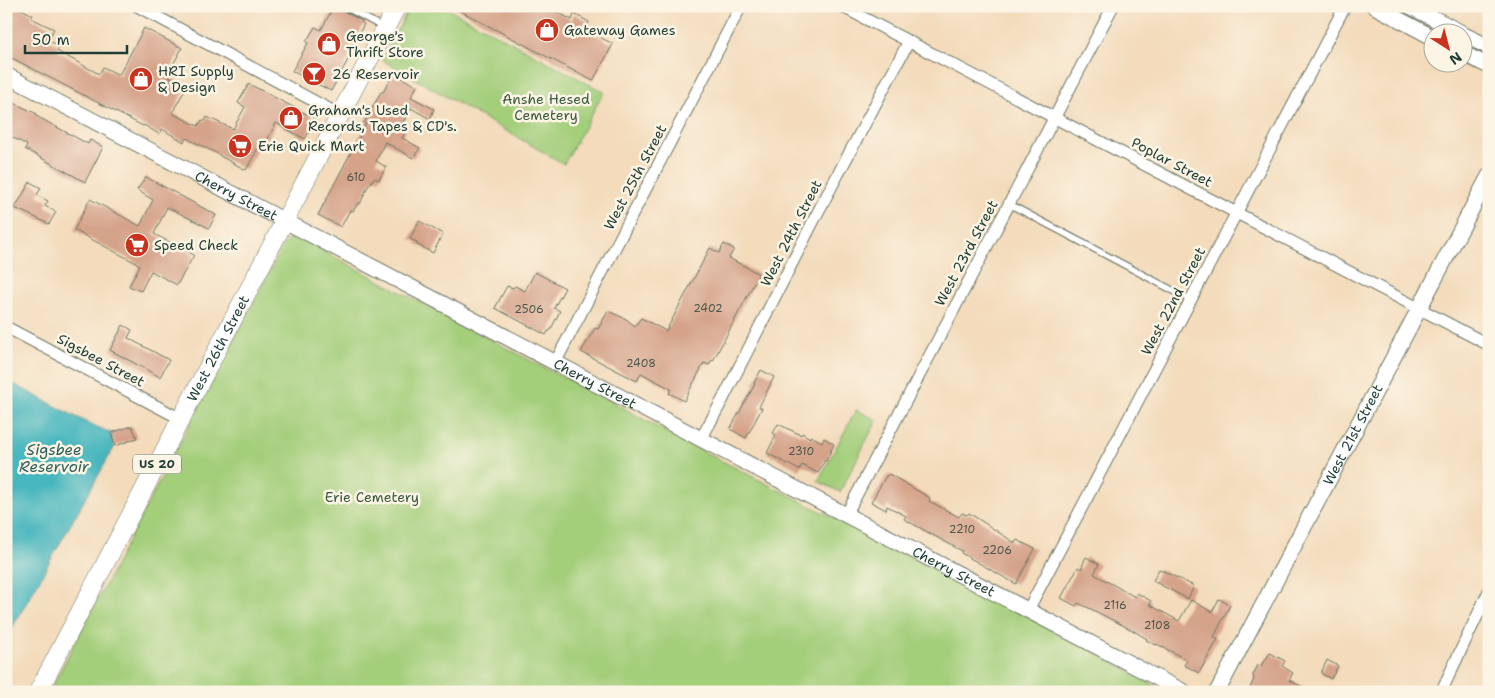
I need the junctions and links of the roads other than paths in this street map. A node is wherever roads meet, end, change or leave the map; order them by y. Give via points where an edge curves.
1 (137, 6) edge
2 (344, 6) edge
3 (397, 6) edge
4 (741, 6) edge
5 (841, 6) edge
6 (1113, 6) edge
7 (1344, 6) edge
8 (1374, 6) edge
9 (1410, 6) edge
10 (1440, 22) edge
11 (386, 28) junction
12 (1422, 32) edge
13 (1472, 39) edge
14 (909, 41) junction
15 (1489, 48) edge
16 (1472, 58) edge
17 (1489, 66) edge
18 (6, 75) edge
19 (340, 115) junction
20 (1054, 118) junction
21 (1489, 176) edge
22 (1009, 204) junction
23 (1236, 213) junction
24 (285, 221) junction
25 (1191, 300) junction
26 (1419, 308) junction
27 (6, 327) edge
28 (1489, 344) edge
29 (555, 362) junction
30 (181, 419) junction
31 (701, 439) junction
32 (846, 515) junction
33 (1489, 591) edge
34 (1028, 610) junction
35 (38, 692) edge
36 (1184, 692) edge
37 (1217, 692) edge
38 (1441, 692) edge

1 - 19 street
2 - 11 lane
3 - 11 main road, West 26th Street / US 20
4 - 29 street, West 25th Street
5 - 14 street, Poplar Street
6 - 20 street, West 23rd Street
7 - 23 street, West 22nd Street
8 - 12 street
9 - 10 street
11 - 19 main road, West 26th Street / US 20
13 - 15 street
14 - 20 street, Poplar Street
14 - 31 street, West 24th Street
16 - 17 street
18 - 24 street, Cherry Street
19 - 24 main road, West 26th Street / US 20
20 - 22 street, West 23rd Street
20 - 23 street, Poplar Street
21 - 26 street, West 21st Street
22 - 25 lane
22 - 32 street, West 23rd Street
23 - 25 street, West 22nd Street
23 - 26 street, Poplar Street
24 - 29 street, Cherry Street
24 - 30 main road, West 26th Street / US 20
25 - 34 street, West 22nd Street
26 - 28 street, Poplar Street
26 - 37 street, West 21st Street
27 - 30 street, Sigsbee Street
29 - 31 street, Cherry Street
30 - 35 main road, West 26th Street / US 20
31 - 32 street, Cherry Street
32 - 34 street, Cherry Street
33 - 38 street
34 - 36 street, Cherry Street

